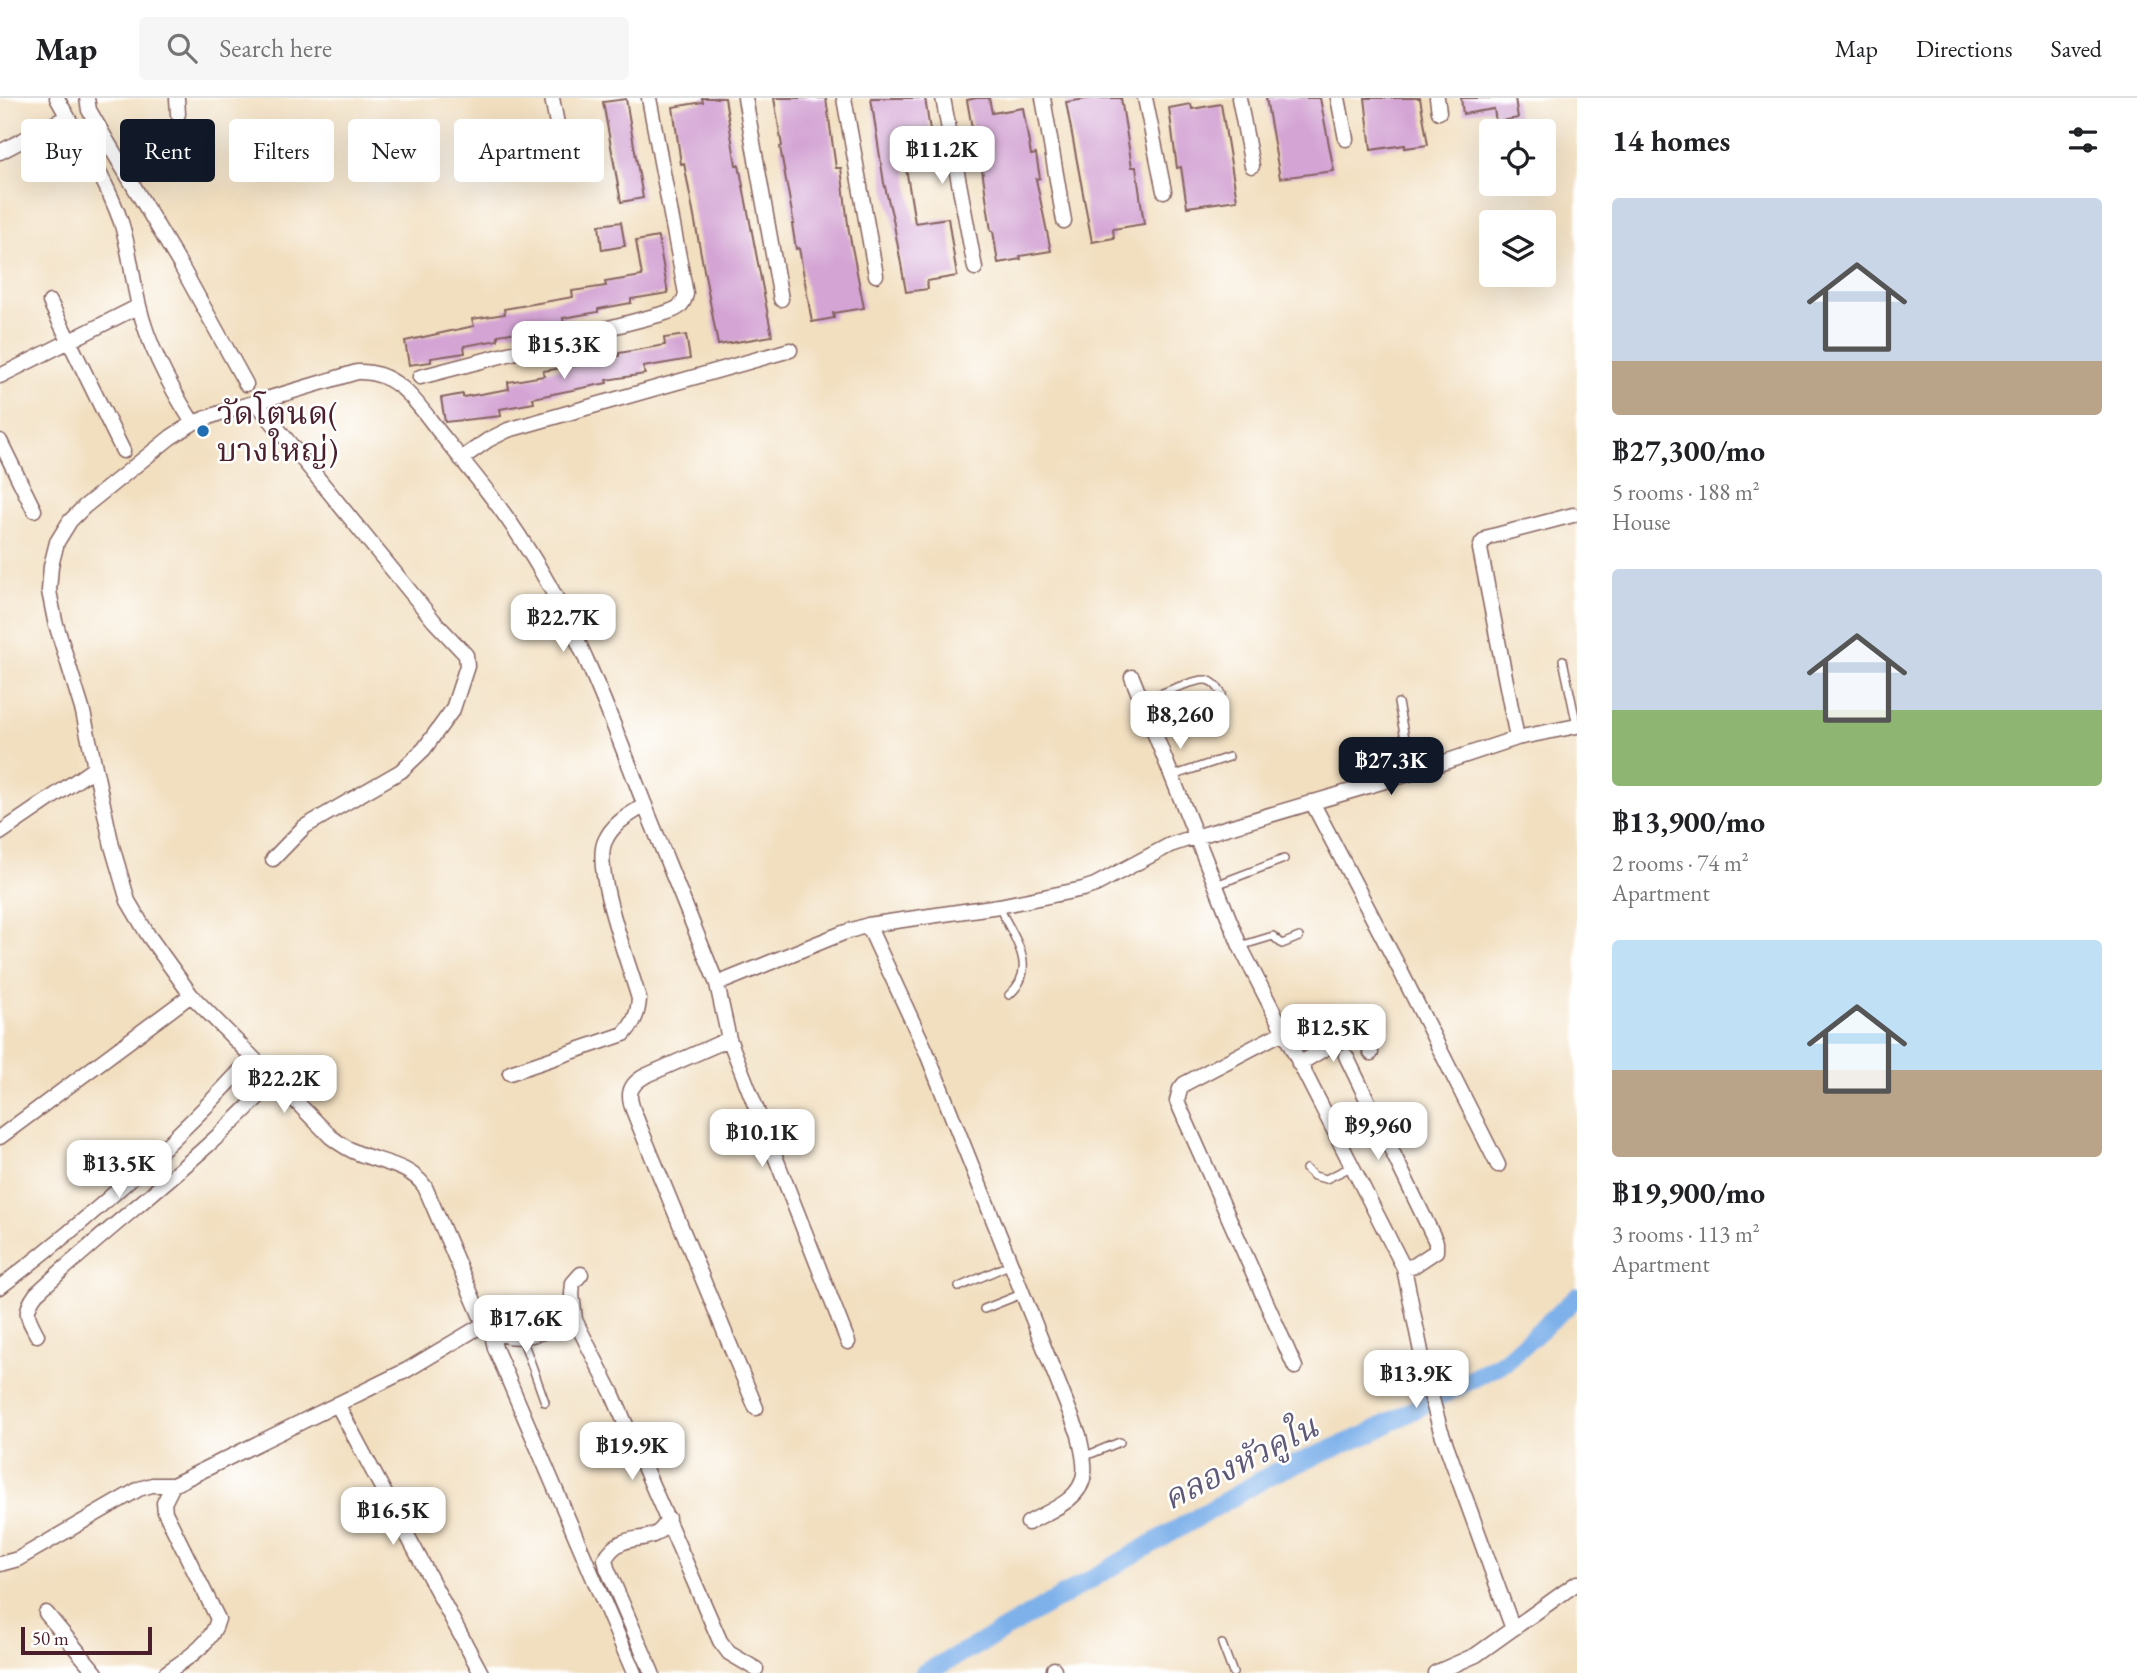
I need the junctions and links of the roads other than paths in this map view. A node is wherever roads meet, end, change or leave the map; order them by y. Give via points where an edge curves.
1 (57, 98) edge
2 (86, 98) edge
3 (177, 98) edge
4 (552, 98) edge
5 (649, 98) edge
6 (746, 98) edge
7 (844, 98) edge
8 (943, 98) edge
9 (1043, 98) edge
10 (1145, 98) edge
11 (1239, 98) edge
12 (1338, 98) edge
13 (178, 114) dead end
14 (67, 117) junction
15 (556, 119) edge
16 (1346, 139) dead end
17 (0, 152) edge
18 (1252, 166) dead end
19 (1164, 191) dead end
20 (1064, 221) dead end
21 (975, 268) dead end
22 (876, 275) dead end
23 (780, 299) dead end
24 (50, 302) dead end
25 (139, 306) junction
26 (68, 341) junction
27 (790, 350) dead end
28 (0, 376) edge
29 (420, 377) dead end
30 (246, 384) dead end
31 (256, 402) junction
32 (193, 423) junction
33 (0, 441) edge
34 (123, 451) dead end
35 (461, 459) junction
36 (34, 510) dead end
37 (1573, 515) dead end
38 (1563, 660) dead end
39 (1132, 677) dead end
40 (1222, 694) dead end
41 (1142, 701) junction
42 (1398, 703) dead end
43 (1577, 726) edge
44 (1517, 738) junction
45 (1229, 757) dead end
46 (95, 768) junction
47 (1412, 773) junction
48 (1171, 776) junction
49 (1312, 802) junction
50 (645, 805) junction
51 (0, 833) edge
52 (1196, 838) junction
53 (273, 859) dead end
54 (1284, 859) dead end
55 (1216, 885) junction
56 (999, 906) junction
57 (869, 925) junction
58 (1299, 937) dead end
59 (1240, 946) junction
60 (717, 984) junction
61 (191, 995) junction
62 (1009, 995) dead end
63 (1283, 1032) junction
64 (729, 1039) junction
65 (1371, 1053) dead end
66 (1346, 1056) dead end
67 (252, 1058) junction
68 (1299, 1064) junction
69 (510, 1073) dead end
70 (274, 1080) junction
71 (0, 1137) edge
72 (1498, 1165) dead end
73 (1351, 1167) junction
74 (1306, 1169) dead end
75 (1012, 1263) junction
76 (1404, 1268) junction
77 (581, 1274) dead end
78 (0, 1287) edge
79 (959, 1287) dead end
80 (1024, 1293) junction
81 (984, 1309) dead end
82 (575, 1320) junction
83 (487, 1327) junction
84 (37, 1335) dead end
85 (522, 1338) junction
86 (848, 1342) dead end
87 (1295, 1367) dead end
88 (545, 1402) dead end
89 (337, 1404) junction
90 (755, 1408) dead end
91 (1120, 1441) dead end
92 (1082, 1457) junction
93 (173, 1485) junction
94 (668, 1518) junction
95 (1028, 1523) dead end
96 (0, 1564) edge
97 (1577, 1583) edge
98 (46, 1613) dead end
99 (1513, 1629) junction
100 (1222, 1644) dead end
101 (757, 1669) dead end
102 (1440, 1672) edge
103 (96, 1673) edge
104 (166, 1673) edge
105 (481, 1673) edge
106 (634, 1673) edge
107 (652, 1673) edge
108 (1233, 1673) edge

1 - 14 street
2 - 30 street
3 - 13 street
4 - 15 street
5 - 29 street via 684,303 662,314
6 - 23 street
7 - 22 street
8 - 21 street
9 - 20 street
10 - 19 street
11 - 18 street
12 - 16 street
14 - 17 street
14 - 25 street via 120,220
24 - 26 street
25 - 26 street
25 - 32 street via 146,331
26 - 28 street
26 - 34 street
27 - 35 street via 508,430
31 - 32 street
31 - 35 street via 357,372 379,373 404,389
31 - 53 street via 466,655 467,666 453,709 424,749 401,771 304,827
32 - 46 street via 84,507 57,542 49,591
33 - 36 street
35 - 50 street via 526,545 560,606
37 - 44 street via 1489,537 1480,549
38 - 43 lane
39 - 41 street
40 - 41 lane via 1209,680
41 - 48 street
42 - 47 lane
43 - 44 street
44 - 47 street
45 - 48 lane
46 - 51 street
46 - 61 street via 128,901
47 - 49 street
48 - 52 street
49 - 52 street
49 - 72 street
50 - 60 street
50 - 69 street via 613,828 604,843 602,863 606,892 639,999 638,1014 624,1034
52 - 55 street
52 - 56 street via 1170,845 1095,885
54 - 55 lane
55 - 59 street
56 - 57 street
56 - 62 lane via 1025,969
57 - 60 street
57 - 75 street
58 - 59 lane via 1282,944 1273,936
59 - 63 street
60 - 64 street
61 - 67 street
61 - 71 street
63 - 68 street
63 - 87 street via 1184,1084 1177,1101
64 - 86 street
64 - 90 street via 645,1076 629,1091
65 - 68 street via 1365,1038 1356,1033
66 - 76 street via 1436,1242 1436,1251
67 - 70 street
67 - 78 street via 203,1112 90,1216
68 - 73 street
70 - 83 street via 344,1147 419,1177
70 - 84 street via 191,1160 36,1294 27,1313
73 - 74 lane via 1326,1179
73 - 76 street
75 - 79 lane
75 - 80 street
76 - 99 street via 1440,1428
77 - 82 street via 573,1283
80 - 81 lane
80 - 92 street via 1079,1435
82 - 85 street
82 - 94 street
83 - 85 street
83 - 89 street
83 - 106 street
85 - 88 lane
89 - 93 street
89 - 105 street
91 - 92 lane
92 - 95 street via 1084,1474 1078,1491
93 - 96 street via 139,1489 18,1559
93 - 104 street via 164,1512 218,1619 213,1634
94 - 101 street via 720,1641 729,1653
94 - 107 street via 657,1535 617,1544 605,1559
97 - 99 street
98 - 103 street
99 - 102 street via 1476,1655
100 - 108 lane

